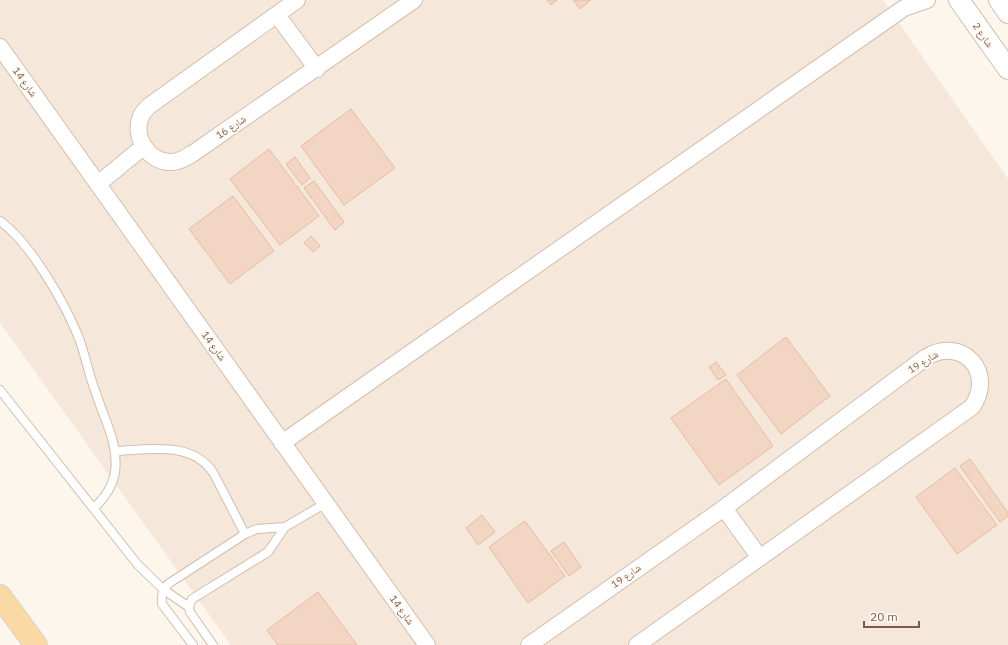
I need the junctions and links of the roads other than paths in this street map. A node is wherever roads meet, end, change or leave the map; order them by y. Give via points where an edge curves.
1 (297, 0) edge
2 (414, 0) edge
3 (927, 0) edge
4 (959, 0) edge
5 (999, 0) edge
6 (906, 4) edge
7 (1008, 13) edge
8 (277, 15) junction
9 (0, 47) edge
10 (317, 69) junction
11 (1008, 69) edge
12 (143, 147) junction
13 (98, 184) junction
14 (0, 220) edge
15 (0, 390) edge
16 (282, 442) junction
17 (115, 451) junction
18 (326, 504) junction
19 (94, 508) junction
20 (724, 508) junction
21 (285, 527) junction
22 (245, 534) junction
23 (760, 558) junction
24 (164, 590) junction
25 (0, 596) edge
26 (189, 607) junction
27 (36, 645) edge
28 (193, 645) edge
29 (213, 645) edge
30 (427, 645) edge
31 (529, 645) edge
32 (637, 645) edge

1 - 8 street
2 - 10 street, شارع 16
3 - 6 street
4 - 11 street, شارع 2
5 - 7 street
6 - 16 street
8 - 10 street
8 - 12 street via 149,106 141,115 138,126
9 - 13 street, شارع 14
10 - 12 street, شارع 16 via 182,160 161,160
12 - 13 street
13 - 16 street, شارع 14
14 - 17 lane via 27,248 48,276 65,306 80,342
15 - 19 lane
16 - 18 street, شارع 14
17 - 19 lane via 115,472 109,492
17 - 22 lane via 182,450 201,458 214,474
18 - 21 lane
18 - 30 street, شارع 14
19 - 24 lane via 138,564
20 - 23 street
20 - 23 street, شارع 19 via 934,353 954,350 972,360 979,374 981,389 972,407
20 - 31 street, شارع 19
21 - 22 lane via 257,529
21 - 26 lane via 268,552 196,595
22 - 24 lane via 168,584
23 - 32 street, شارع 19
24 - 26 lane
24 - 28 lane via 162,604
25 - 27 main road
26 - 29 lane via 192,616

